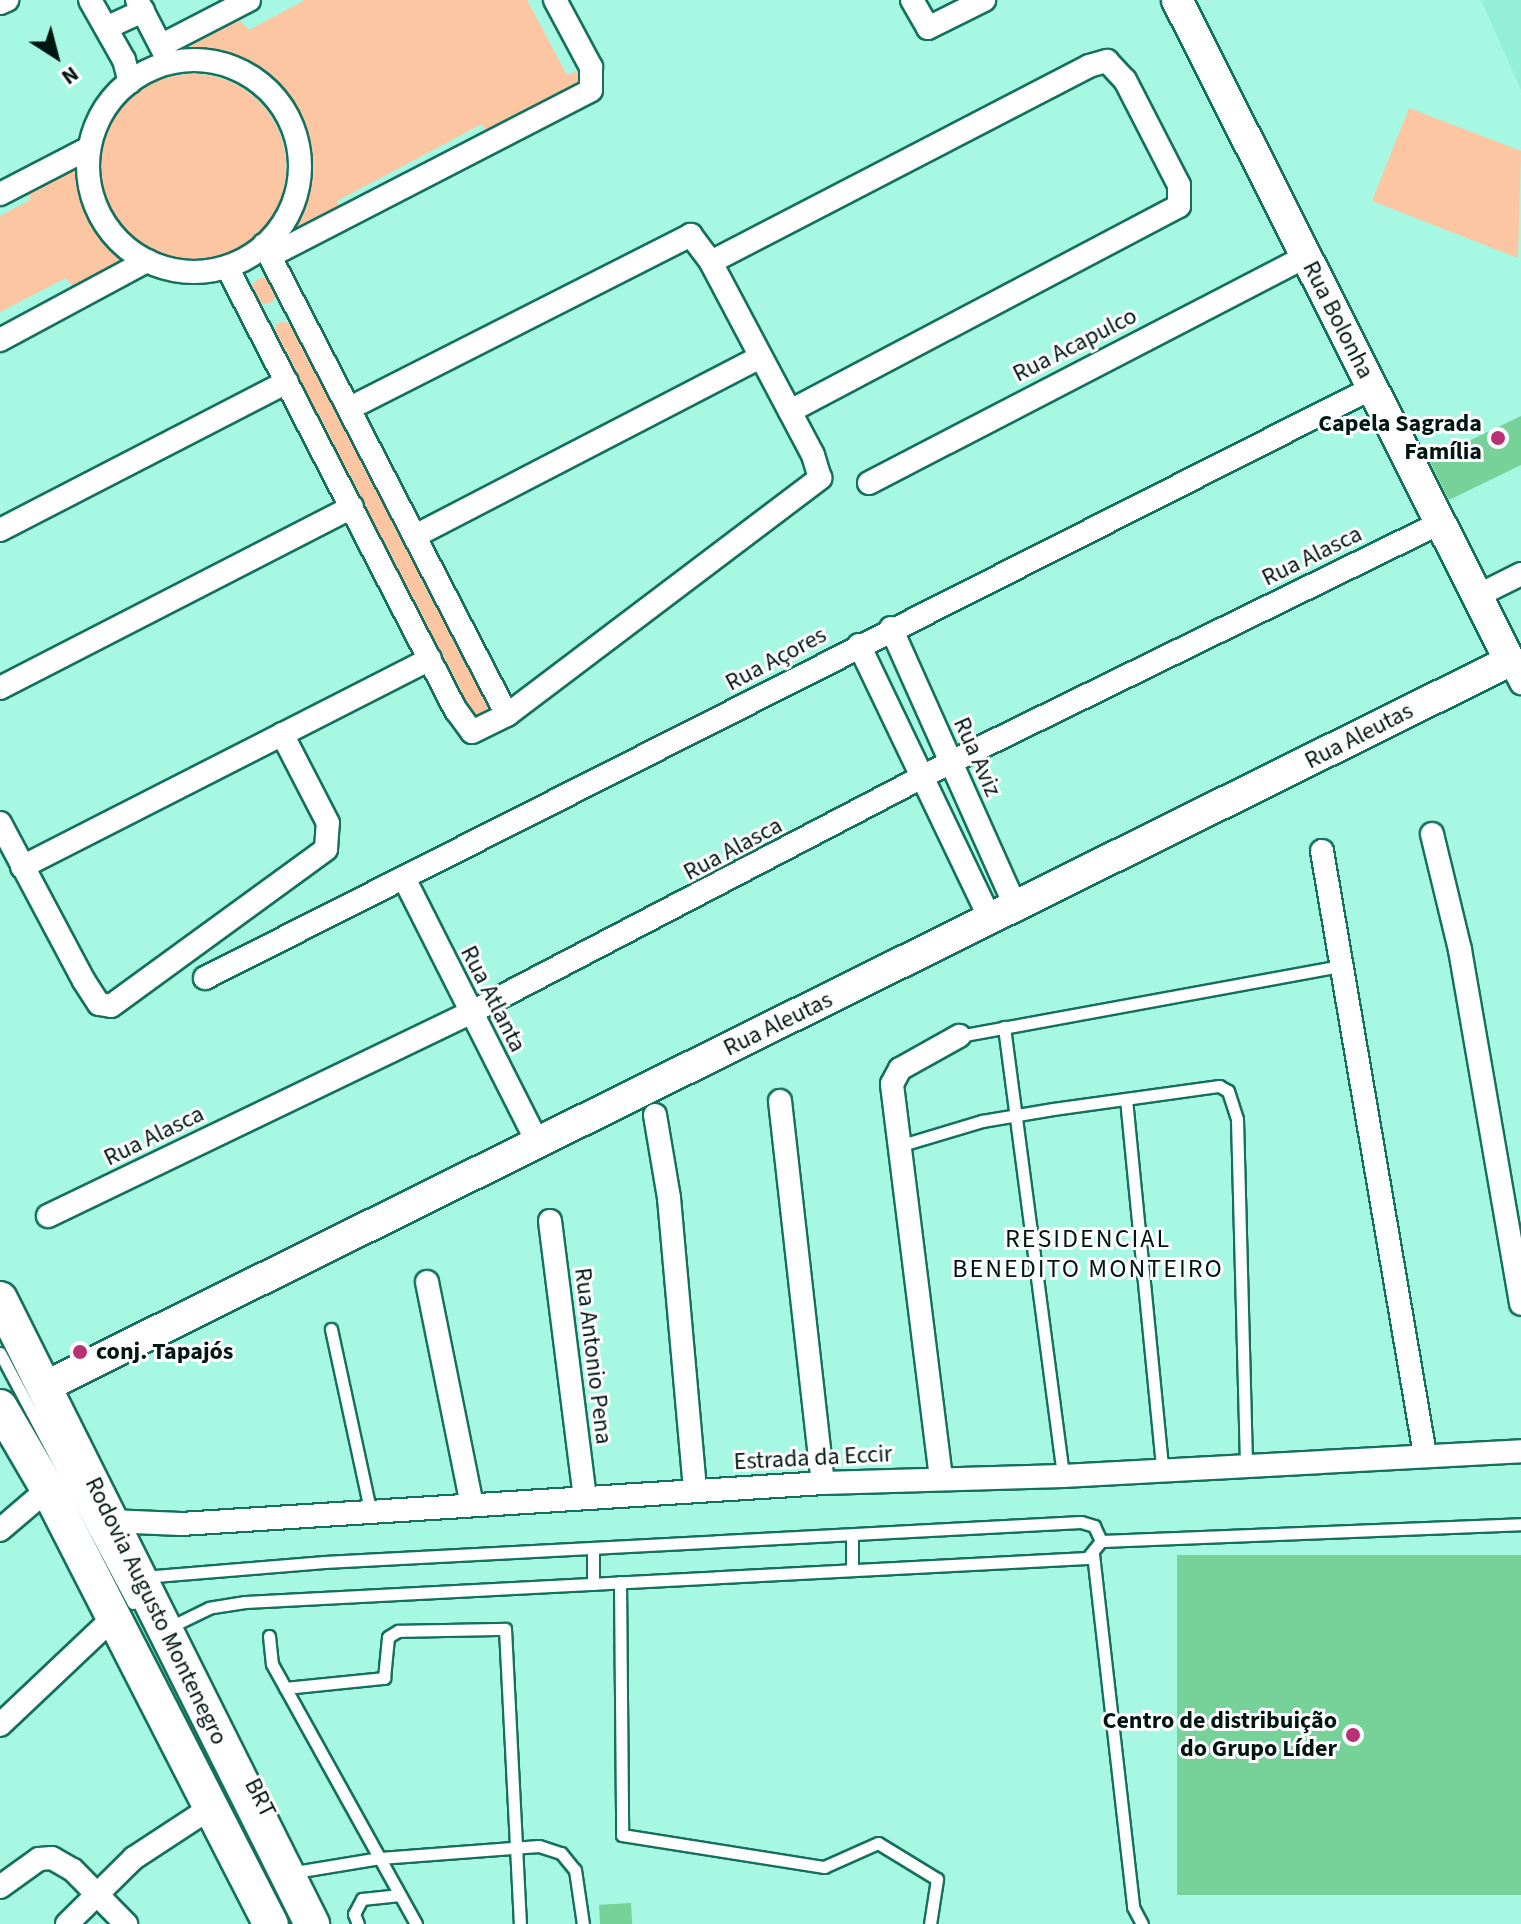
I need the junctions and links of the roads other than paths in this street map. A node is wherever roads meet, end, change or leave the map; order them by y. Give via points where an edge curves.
1 (7, 0) edge
2 (90, 0) edge
3 (249, 0) edge
4 (555, 0) edge
5 (912, 0) edge
6 (984, 0) edge
7 (1177, 0) edge
8 (0, 3) edge
9 (140, 6) edge
10 (106, 28) junction
11 (165, 54) junction
12 (130, 82) junction
13 (89, 148) junction
14 (0, 194) edge
15 (267, 251) junction
16 (1305, 257) junction
17 (147, 261) junction
18 (711, 262) junction
19 (227, 267) junction
20 (294, 307) junction
21 (259, 324) junction
22 (0, 340) edge
23 (760, 357) junction
24 (287, 382) junction
25 (1372, 388) junction
26 (350, 408) junction
27 (790, 411) junction
28 (869, 483) dead end
29 (352, 507) junction
30 (1440, 523) junction
31 (0, 530) edge
32 (415, 536) junction
33 (1521, 574) edge
34 (1477, 596) junction
35 (891, 628) junction
36 (859, 645) junction
37 (430, 659) junction
38 (1516, 672) edge
39 (0, 688) edge
40 (507, 715) junction
41 (282, 734) junction
42 (951, 762) junction
43 (922, 778) junction
44 (0, 823) edge
45 (1432, 834) dead end
46 (1322, 851) dead end
47 (22, 867) junction
48 (405, 880) junction
49 (1004, 914) junction
50 (1340, 966) junction
51 (205, 978) dead end
52 (470, 1013) junction
53 (1004, 1027) junction
54 (959, 1036) joint
55 (1126, 1099) junction
56 (780, 1101) dead end
57 (655, 1115) dead end
58 (1013, 1119) junction
59 (537, 1141) junction
60 (902, 1145) junction
61 (48, 1216) dead end
62 (550, 1221) dead end
63 (427, 1282) dead end
64 (0, 1299) edge
65 (1521, 1304) edge
66 (331, 1329) dead end
67 (0, 1353) edge
68 (46, 1386) junction
69 (0, 1407) edge
70 (1521, 1451) edge
71 (1425, 1455) junction
72 (1246, 1463) junction
73 (1162, 1469) junction
74 (1063, 1476) junction
75 (941, 1478) junction
76 (823, 1483) junction
77 (48, 1489) junction
78 (695, 1490) junction
79 (585, 1497) junction
80 (472, 1505) junction
81 (372, 1514) junction
82 (109, 1521) junction
83 (1521, 1524) edge
84 (0, 1530) edge
85 (852, 1535) junction
86 (1101, 1541) junction
87 (593, 1549) junction
88 (1093, 1554) junction
89 (852, 1569) junction
90 (137, 1577) junction
91 (620, 1582) junction
92 (593, 1584) junction
93 (140, 1623) junction
94 (269, 1636) dead end
95 (285, 1688) junction
96 (178, 1690) dead end
97 (0, 1725) edge
98 (212, 1807) junction
99 (517, 1848) junction
100 (380, 1858) junction
101 (287, 1873) junction
102 (0, 1887) edge
103 (97, 1893) junction
104 (400, 1895) junction
105 (67, 1924) edge
106 (126, 1924) edge
107 (271, 1924) edge
108 (299, 1924) edge
109 (312, 1924) edge
110 (358, 1924) edge
111 (416, 1924) edge
112 (520, 1924) edge
113 (583, 1924) edge
114 (930, 1924) edge
115 (1142, 1924) edge

1 - 8 street
2 - 10 street
3 - 11 street
4 - 15 street via 591,67 591,90
5 - 6 street via 928,28
7 - 16 street, Rua Bolonha
9 - 10 street
9 - 11 street
10 - 12 street
11 - 12 street
11 - 15 street via 230,66 258,81 280,103 295,131 300,161 297,192
12 - 13 street via 104,111
13 - 14 street
13 - 17 street via 94,202 106,226
15 - 19 street
15 - 20 street
16 - 25 street, Rua Bolonha
16 - 28 street, Rua Acapulco
17 - 19 street via 200,272
17 - 22 street
18 - 23 street
18 - 26 street via 697,239 685,236
18 - 27 street via 1089,66 1107,61 1125,80 1183,194 1179,206
19 - 21 street
20 - 21 street
20 - 26 street
21 - 24 street
23 - 27 street
23 - 32 street
24 - 29 street
24 - 31 street
25 - 30 street, Rua Bolonha
25 - 35 street, Rua Açores
26 - 32 street
27 - 40 street via 813,455 817,483
29 - 37 street
29 - 39 street
30 - 34 street, Rua Bolonha
30 - 42 street, Rua Alasca
32 - 40 street
33 - 34 street
34 - 38 street, Rua Bolonha
35 - 36 street, Rua Açores
35 - 42 street, Rua Aviz
36 - 43 street
36 - 48 street, Rua Açores
37 - 40 street via 468,729 481,731
37 - 41 street
38 - 49 street, Rua Aleutas
41 - 47 street
41 - 47 street via 328,823 326,849 111,1006 102,1006 95,998
42 - 43 street, Rua Alasca
42 - 49 street, Rua Aviz
43 - 49 street
43 - 52 street, Rua Alasca
44 - 47 street
45 - 65 street via 1460,950
46 - 50 street
48 - 51 street, Rua Açores
48 - 52 street, Rua Atlanta
49 - 59 street, Rua Aleutas
50 - 53 lane
50 - 71 street
52 - 59 street, Rua Atlanta
52 - 61 street, Rua Alasca
53 - 54 lane
53 - 58 lane
54 - 60 street via 900,1069 892,1084
55 - 58 lane
55 - 72 lane via 1219,1086 1234,1104
55 - 73 lane
56 - 76 street
57 - 78 street via 669,1198
58 - 60 lane via 982,1121
58 - 74 lane
59 - 68 street, Rua Aleutas
60 - 75 street
62 - 79 street, Rua Antonio Pena
63 - 80 street
64 - 68 main road, Rodovia Augusto Montenegro
66 - 81 lane
67 - 93 lane
68 - 82 main road, Rodovia Augusto Montenegro
69 - 77 main road, Rodovia Augusto Montenegro
70 - 71 street, Estrada da Eccir
71 - 72 street, Estrada da Eccir
72 - 73 street, Estrada da Eccir
73 - 74 street, Estrada da Eccir
74 - 75 street, Estrada da Eccir
75 - 76 street, Estrada da Eccir
76 - 78 street, Estrada da Eccir
77 - 84 street
77 - 93 main road, Rodovia Augusto Montenegro
78 - 79 street, Estrada da Eccir
79 - 80 street, Estrada da Eccir
80 - 81 street, Estrada da Eccir
81 - 82 street, Estrada da Eccir via 181,1524
82 - 90 main road, Rodovia Augusto Montenegro
83 - 86 lane
85 - 86 lane via 1081,1522 1094,1526
85 - 87 lane
85 - 89 lane
86 - 88 lane
87 - 90 lane
87 - 92 lane
88 - 89 lane
88 - 115 lane via 1133,1907
89 - 91 lane
90 - 93 main road, Rodovia Augusto Montenegro
91 - 92 lane
91 - 114 lane via 622,1835 824,1867 878,1843 937,1879
92 - 93 lane via 245,1602
93 - 97 street
93 - 98 main road, Rodovia Augusto Montenegro
93 - 101 main road, Rodovia Augusto Montenegro
94 - 95 lane via 272,1664
95 - 99 lane via 384,1678 388,1637 398,1631 505,1629
95 - 100 lane
96 - 108 lane, BRT
98 - 103 street via 166,1833
98 - 107 main road, Rodovia Augusto Montenegro
99 - 100 lane
99 - 112 lane
99 - 113 lane via 539,1846 569,1860
100 - 101 lane
100 - 104 lane
101 - 109 main road, Rodovia Augusto Montenegro
102 - 103 street via 39,1859 52,1858
103 - 105 street
103 - 106 street
104 - 110 lane via 362,1899 354,1914
104 - 111 lane

